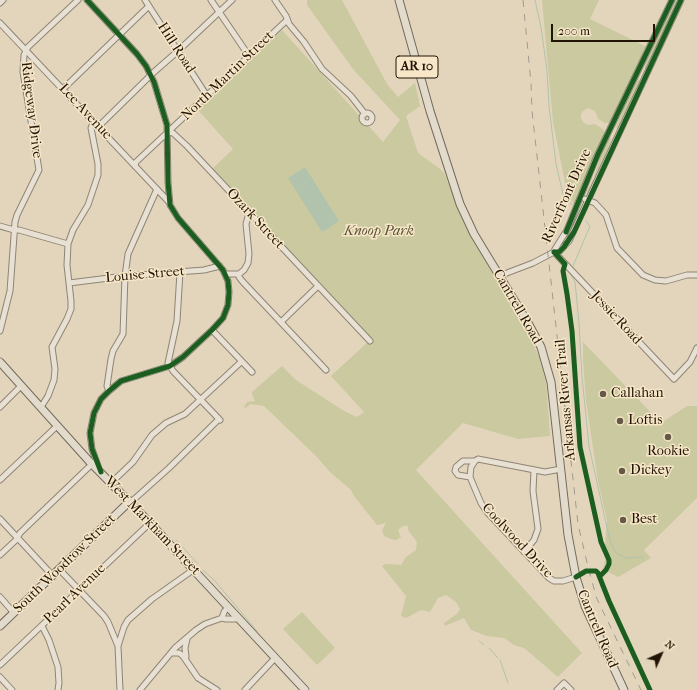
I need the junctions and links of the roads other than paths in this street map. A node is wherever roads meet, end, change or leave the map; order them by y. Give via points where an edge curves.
1 (3, 0) edge
2 (78, 0) edge
3 (87, 0) edge
4 (145, 0) edge
5 (211, 0) edge
6 (232, 0) edge
7 (275, 0) edge
8 (399, 0) edge
9 (672, 0) edge
10 (682, 0) edge
11 (0, 3) edge
12 (149, 6) junction
13 (219, 12) junction
14 (287, 20) junction
15 (0, 23) edge
16 (119, 34) junction
17 (27, 50) junction
18 (178, 51) junction
19 (249, 56) junction
20 (151, 75) junction
21 (63, 89) junction
22 (206, 96) junction
23 (365, 114) dead end
24 (94, 121) junction
25 (98, 127) junction
26 (168, 132) junction
27 (135, 166) junction
28 (157, 189) junction
29 (581, 197) junction
30 (588, 200) junction
31 (169, 202) junction
32 (249, 213) junction
33 (0, 226) edge
34 (14, 230) junction
35 (68, 244) junction
36 (554, 252) junction
37 (220, 266) junction
38 (180, 272) junction
39 (225, 274) junction
40 (239, 274) junction
41 (697, 275) edge
42 (125, 276) junction
43 (498, 276) junction
44 (70, 283) junction
45 (318, 286) junction
46 (281, 322) junction
47 (212, 330) junction
48 (0, 331) edge
49 (370, 341) dead end
50 (697, 348) edge
51 (0, 362) edge
52 (242, 362) junction
53 (170, 366) junction
54 (326, 370) dead end
55 (252, 372) dead end
56 (21, 386) junction
57 (109, 391) junction
58 (201, 400) junction
59 (0, 407) edge
60 (41, 407) junction
61 (57, 426) junction
62 (475, 461) junction
63 (92, 464) junction
64 (560, 469) junction
65 (534, 470) junction
66 (101, 472) junction
67 (470, 477) junction
68 (0, 480) edge
69 (112, 483) junction
70 (130, 502) junction
71 (0, 519) edge
72 (150, 523) junction
73 (18, 538) junction
74 (524, 552) junction
75 (0, 555) edge
76 (59, 569) junction
77 (194, 570) junction
78 (53, 576) junction
79 (576, 577) junction
80 (80, 590) junction
81 (0, 597) edge
82 (228, 607) junction
83 (14, 613) junction
84 (222, 618) junction
85 (239, 619) junction
86 (108, 622) junction
87 (0, 626) edge
88 (42, 626) junction
89 (124, 627) junction
90 (187, 639) junction
91 (118, 646) junction
92 (171, 653) junction
93 (186, 657) junction
94 (276, 658) junction
95 (0, 665) edge
96 (0, 677) edge
97 (12, 690) edge
98 (58, 690) edge
99 (120, 690) edge
100 (140, 690) edge
101 (217, 690) edge
102 (245, 690) edge
103 (305, 690) edge
104 (557, 690) edge
105 (571, 690) edge
106 (624, 690) edge

1 - 11 street
2 - 17 street, Ridgeway Drive
3 - 16 street
4 - 12 street, Hill Road
5 - 13 street
6 - 13 street
7 - 14 street
8 - 43 main road, Cantrell Road / AR 10 via 430,111 460,204
9 - 29 street, Riverfront Drive via 609,130
10 - 30 street, Riverfront Drive
12 - 16 street
12 - 18 street, Hill Road
13 - 18 street
13 - 19 street
14 - 19 street, North Martin Street
14 - 23 street via 322,69 351,96
15 - 17 street, Lee Avenue
16 - 20 street
16 - 21 street
17 - 21 street, Lee Avenue
17 - 34 street, Ridgeway Drive via 24,56 24,72 38,170 17,215
18 - 20 street
18 - 22 street, Hill Road
19 - 22 street, North Martin Street
20 - 25 street
20 - 26 street via 162,104
21 - 24 street, Lee Avenue
22 - 26 street, North Martin Street
24 - 25 street, Lee Avenue
24 - 35 street via 91,128 98,175 88,205
25 - 27 street, Lee Avenue
26 - 27 street, North Martin Street via 136,162
26 - 31 street
26 - 32 street, Ozark Street via 174,134
27 - 28 street, Lee Avenue
28 - 31 street, Lee Avenue
28 - 42 street via 128,254
29 - 30 street
29 - 36 street, Riverfront Drive
30 - 36 street, Riverfront Drive via 568,241 559,252
30 - 41 street via 595,203 606,215 617,248 643,275 666,281
31 - 37 street, Lee Avenue via 178,218
32 - 40 street via 246,224 248,261
32 - 45 street, Ozark Street
33 - 34 street
34 - 35 street
34 - 48 street, Ridgeway Drive via 10,291
35 - 44 street via 67,266
36 - 43 street, Riverfront Drive
36 - 50 street, Jessie Road via 674,379 690,362
37 - 38 street, Louise Street
37 - 39 street, Lee Avenue
38 - 42 street, Louise Street
38 - 53 street via 177,321 168,358
39 - 40 street
39 - 47 street via 229,289 228,305 223,318
40 - 46 street via 243,282
42 - 44 street, Louise Street
42 - 57 street via 123,334 111,359 107,386
43 - 64 main road, Cantrell Road / AR 10 via 541,347 550,382
44 - 60 street via 71,309 52,347 54,380
45 - 46 street
45 - 49 street, Ozark Street
46 - 54 street
47 - 52 street
47 - 53 street
51 - 56 main road, West Markham Street
52 - 55 street
52 - 58 street
53 - 57 street via 126,379
53 - 58 street
56 - 59 street
56 - 60 main road, West Markham Street
57 - 66 street via 98,406 90,428 92,449
58 - 69 street via 185,414 166,423 152,435 133,462
58 - 70 street via 219,419
60 - 61 main road, West Markham Street
61 - 63 main road, West Markham Street
61 - 68 street
62 - 65 street via 476,459
62 - 67 street via 471,467
62 - 67 street via 463,461 455,468 458,475
63 - 66 main road, West Markham Street
63 - 73 street via 20,533
64 - 65 street via 548,472
64 - 79 main road, Cantrell Road / AR 10
65 - 74 street via 532,482 538,529 534,540
66 - 69 main road, West Markham Street
67 - 74 street, Coolwood Drive via 487,512
69 - 70 main road, West Markham Street
70 - 72 main road, West Markham Street
70 - 76 main road, South Woodrow Street
71 - 73 street
72 - 77 main road, West Markham Street
72 - 80 street, Pearl Avenue
73 - 75 street
73 - 78 street
74 - 79 street, Coolwood Drive via 550,579 563,582
76 - 78 main road, South Woodrow Street
76 - 80 street
77 - 82 main road, West Markham Street
77 - 89 street via 145,604 133,614
78 - 83 main road, South Woodrow Street
79 - 106 main road, Cantrell Road / AR 10 via 585,606
80 - 86 street
80 - 88 street, Pearl Avenue
81 - 83 street
82 - 84 street
82 - 85 main road, West Markham Street
83 - 87 main road, South Woodrow Street
84 - 85 street
84 - 90 street via 198,628
85 - 94 main road, West Markham Street
86 - 89 street via 115,628
86 - 91 street
88 - 95 street, Pearl Avenue
88 - 98 street via 58,667
89 - 91 street
90 - 92 street
90 - 93 street
91 - 99 street
92 - 93 street via 179,653
92 - 100 street
93 - 101 street via 198,678
94 - 102 street
94 - 103 main road, West Markham Street
96 - 97 street
104 - 105 street via 564,683

